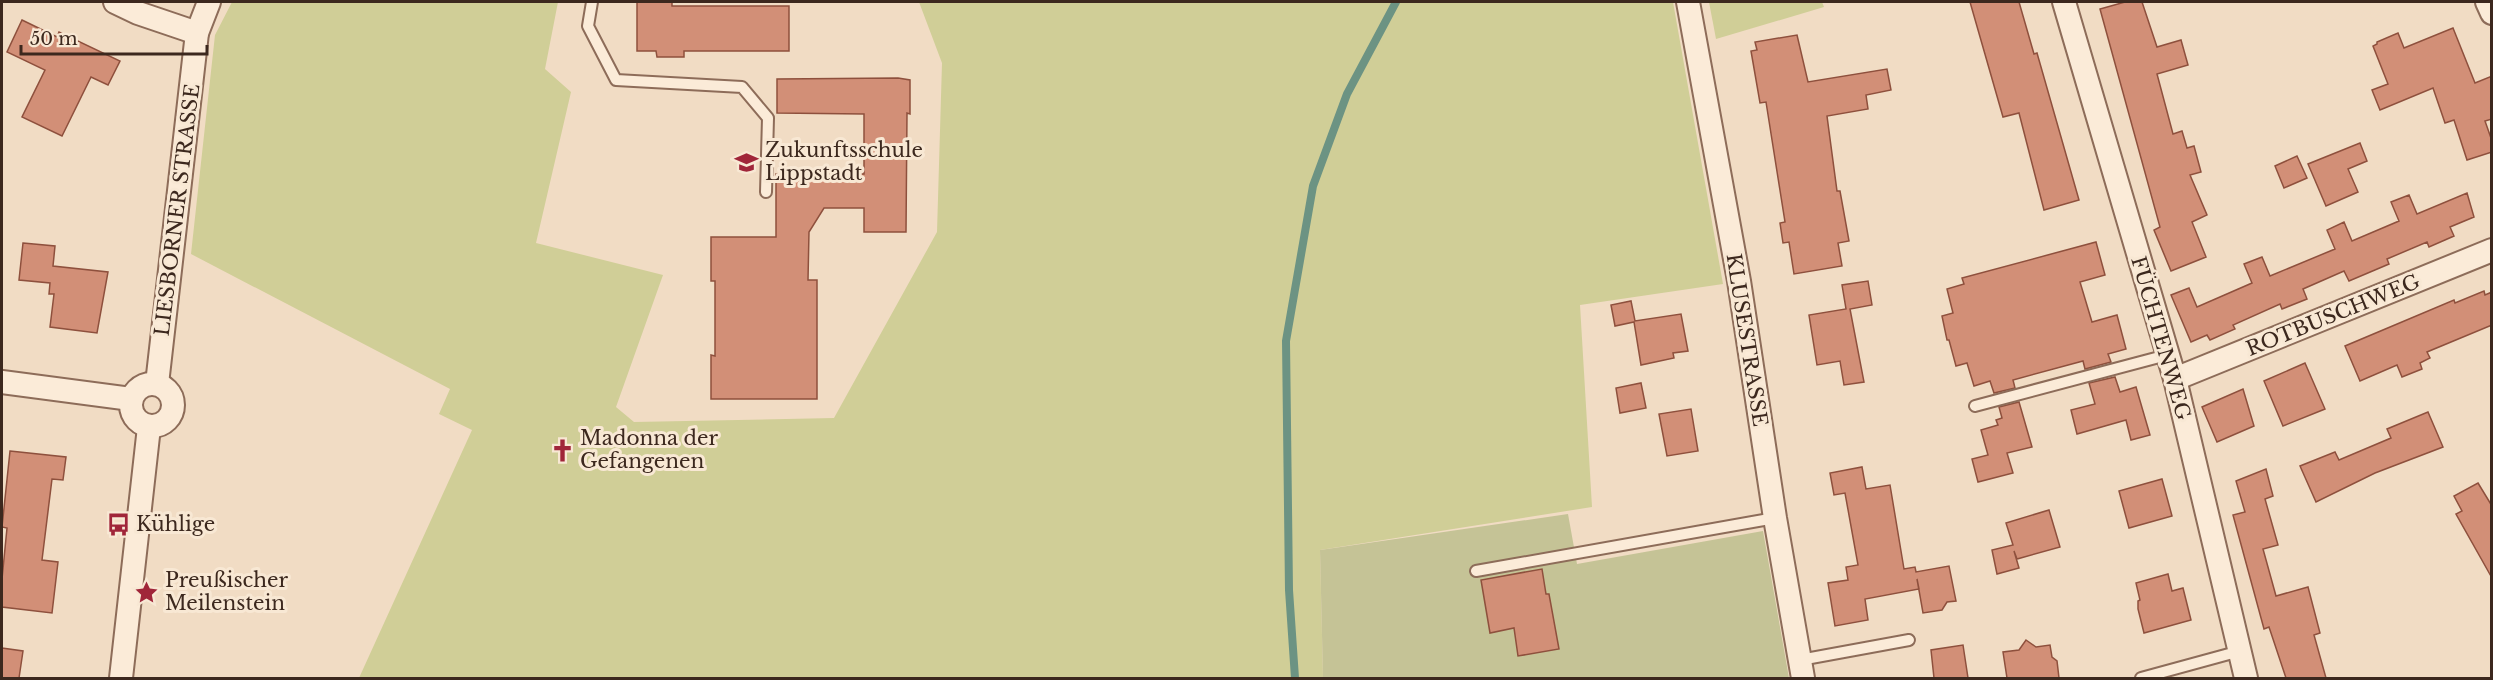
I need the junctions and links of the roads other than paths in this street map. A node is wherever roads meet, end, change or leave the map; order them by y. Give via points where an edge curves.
1 (115, 2) edge
2 (209, 2) edge
3 (592, 2) edge
4 (1688, 2) edge
5 (2064, 2) edge
6 (2487, 2) edge
7 (2492, 13) edge
8 (197, 33) junction
9 (766, 192) dead end
10 (2492, 250) edge
11 (2167, 355) junction
12 (2175, 379) junction
13 (2, 382) edge
14 (157, 384) junction
15 (131, 399) junction
16 (1975, 406) dead end
17 (149, 427) junction
18 (1775, 518) junction
19 (1476, 571) dead end
20 (1909, 640) dead end
21 (2240, 651) junction
22 (1801, 669) edge
23 (121, 678) edge
24 (2141, 678) edge
25 (2246, 678) edge

1 - 8 street
2 - 8 street, LIESBORNER STRASSE
3 - 9 lane via 588,26 616,80 742,87 768,118
4 - 18 street, KLUSESTRASSE via 1739,281
5 - 11 street, FÜCHTENWEG
6 - 7 street
8 - 14 street, LIESBORNER STRASSE
10 - 12 street, ROTBUSCHWEG
11 - 12 street, FÜCHTENWEG
11 - 16 lane
12 - 21 street, FÜCHTENWEG
13 - 15 street
14 - 15 street via 138,388
14 - 17 street via 172,397 172,410 166,421
15 - 17 street via 134,417
17 - 23 street
18 - 19 lane
18 - 22 street, KLUSESTRASSE
20 - 22 lane
21 - 24 lane
21 - 25 street, FÜCHTENWEG

